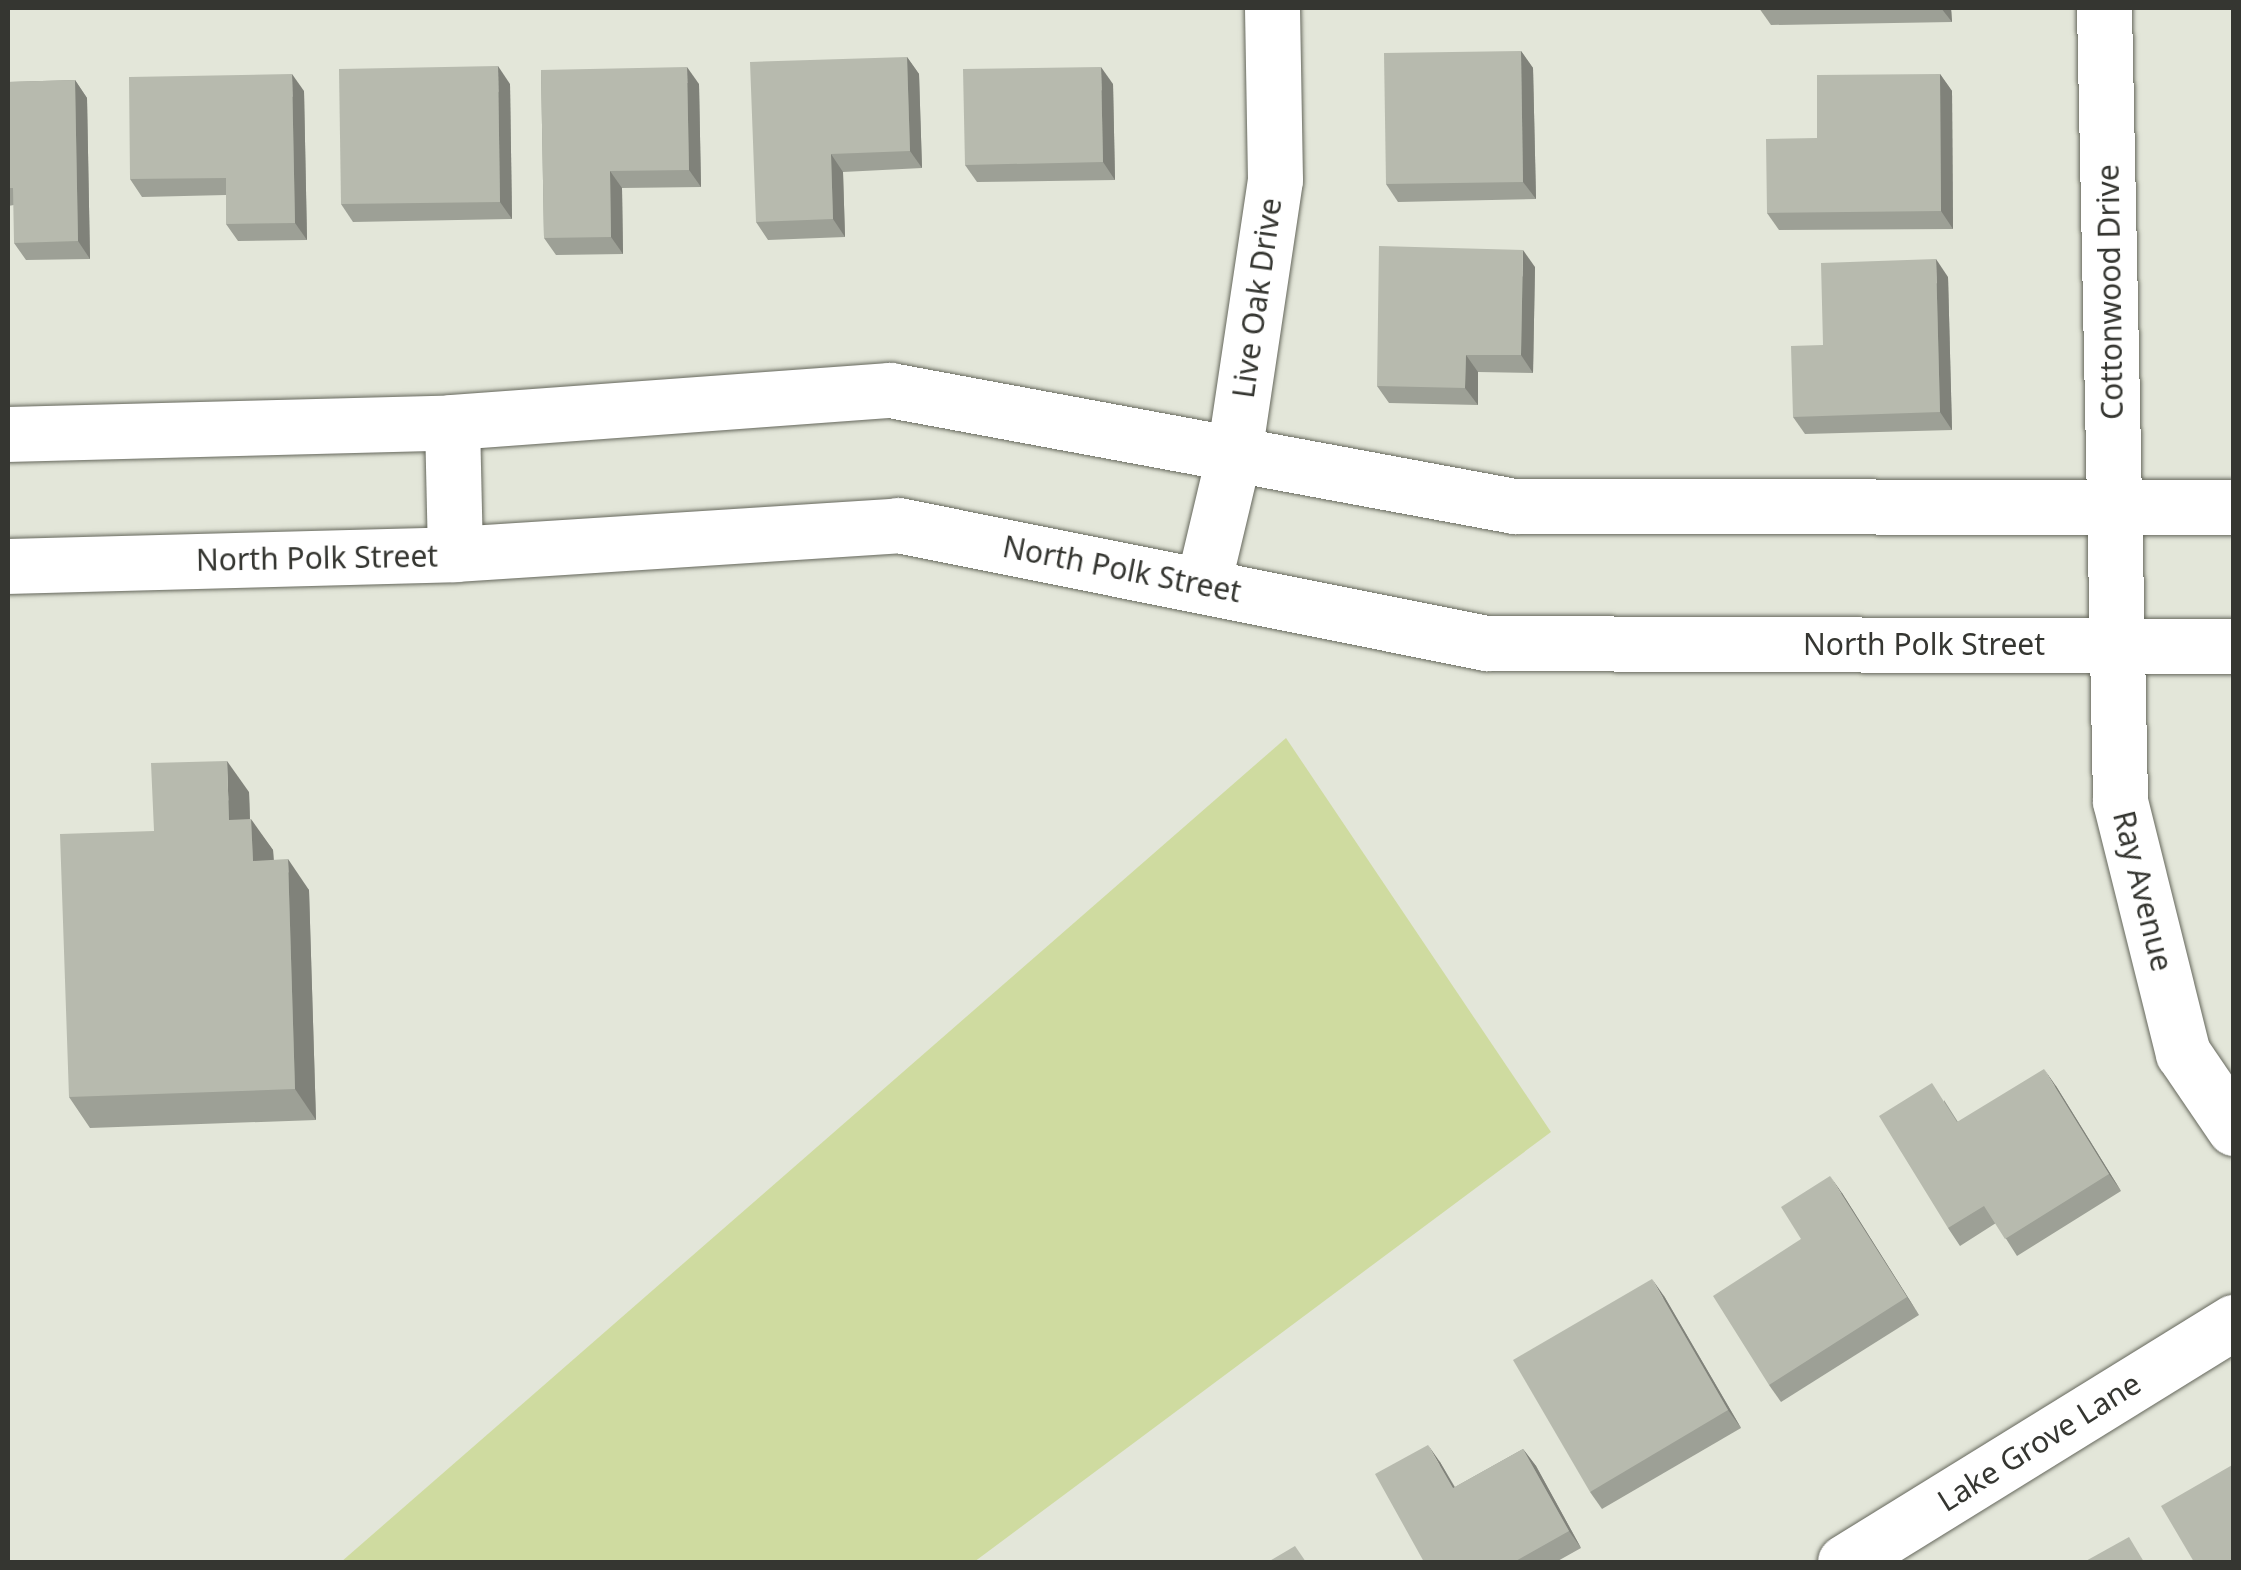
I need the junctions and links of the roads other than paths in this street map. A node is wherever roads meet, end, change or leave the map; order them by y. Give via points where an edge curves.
1 (1272, 8) edge
2 (2104, 8) edge
3 (452, 422) junction
4 (8, 434) edge
5 (1234, 454) junction
6 (2115, 503) junction
7 (2234, 508) edge
8 (456, 554) junction
9 (8, 566) edge
10 (2117, 577) joint
11 (1203, 584) junction
12 (2118, 645) junction
13 (2234, 646) edge
14 (2234, 1128) edge
15 (2234, 1322) edge
16 (1846, 1562) edge

1 - 5 main road, Live Oak Drive via 1275,180
2 - 6 main road, Cottonwood Drive
3 - 4 main road
3 - 5 main road via 890,390
3 - 8 main road
5 - 6 main road via 1514,506
5 - 11 main road, Live Oak Drive
6 - 7 main road
6 - 10 main road, Cottonwood Drive
8 - 9 main road, North Polk Street
8 - 11 main road, North Polk Street via 898,525
10 - 12 main road, Ray Avenue
11 - 12 main road, North Polk Street via 1486,643
12 - 13 main road, North Polk Street
12 - 14 main road, Ray Avenue via 2120,801 2183,1053
15 - 16 main road, Lake Grove Lane

